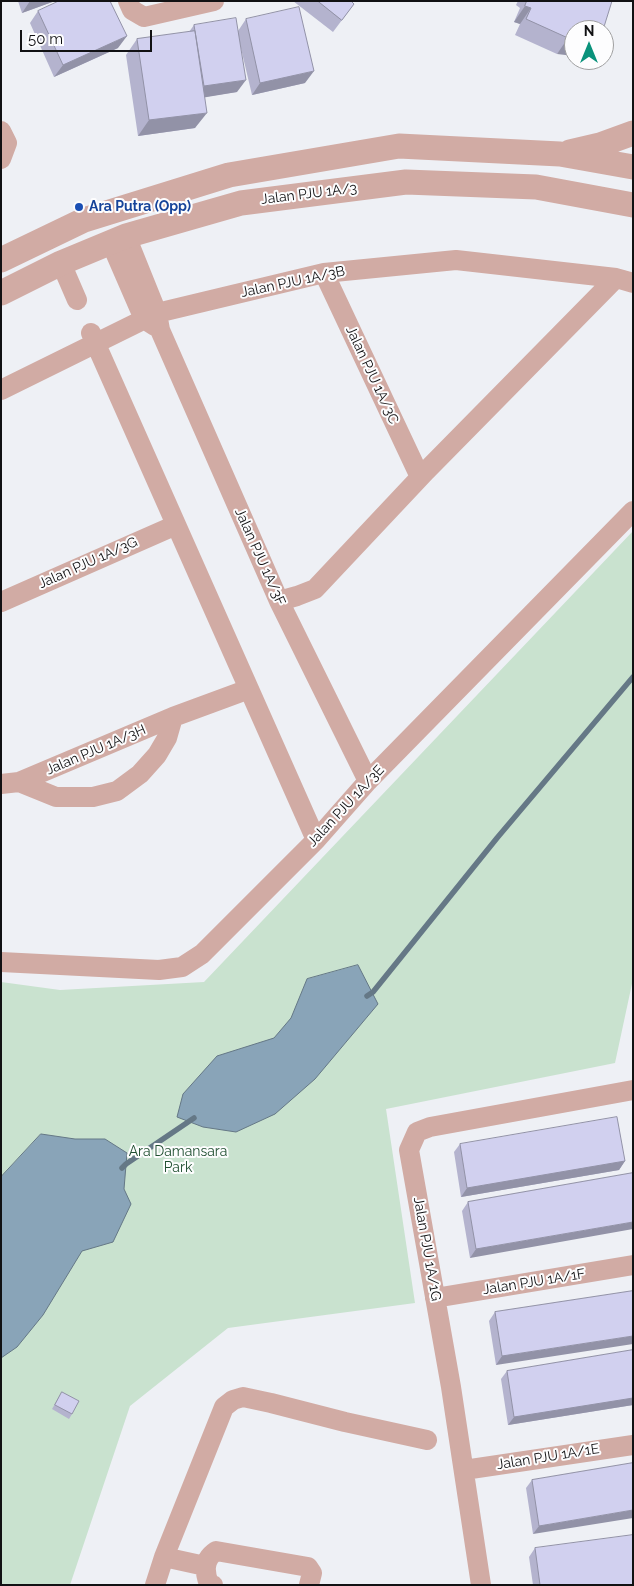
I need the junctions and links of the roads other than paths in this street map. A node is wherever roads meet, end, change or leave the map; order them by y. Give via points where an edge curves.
1 (128, 1) edge
2 (214, 1) edge
3 (1, 132) edge
4 (633, 133) edge
5 (560, 154) junction
6 (1, 158) edge
7 (633, 167) edge
8 (633, 205) edge
9 (119, 239) junction
10 (1, 260) edge
11 (61, 264) junction
12 (324, 273) junction
13 (624, 280) edge
14 (1, 293) edge
15 (78, 300) dead end
16 (154, 321) junction
17 (93, 338) junction
18 (1, 390) edge
19 (420, 477) junction
20 (633, 511) edge
21 (176, 525) junction
22 (280, 601) junction
23 (1, 602) edge
24 (249, 688) junction
25 (173, 717) junction
26 (368, 781) junction
27 (10, 783) edge
28 (316, 840) junction
29 (1, 962) edge
30 (633, 1090) edge
31 (633, 1266) edge
32 (435, 1298) junction
33 (427, 1440) dead end
34 (633, 1444) edge
35 (464, 1470) junction
36 (164, 1557) junction
37 (205, 1566) junction
38 (155, 1585) edge
39 (213, 1585) edge
40 (310, 1585) edge
41 (481, 1585) edge

1 - 2 street via 132,10 144,17
3 - 6 street via 7,143
4 - 5 street
5 - 7 street
5 - 10 street via 399,146 229,175 84,220
8 - 9 street, Jalan PJU 1A/3 via 536,187 406,182 241,203
9 - 11 street, Jalan PJU 1A/3
9 - 16 street, Jalan PJU 1A/3F
11 - 14 street, Jalan PJU 1A/3
11 - 15 street
12 - 13 street, Jalan PJU 1A/3B via 456,260
12 - 16 street, Jalan PJU 1A/3B
12 - 19 street, Jalan PJU 1A/3C
13 - 19 street
16 - 17 street, Jalan PJU 1A/3B
16 - 22 street, Jalan PJU 1A/3F
17 - 18 street, Jalan PJU 1A/3B
17 - 21 street
19 - 22 street via 315,588
20 - 26 street, Jalan PJU 1A/3E
21 - 23 street, Jalan PJU 1A/3G
21 - 24 street
22 - 26 street, Jalan PJU 1A/3F
24 - 25 street, Jalan PJU 1A/3H
24 - 28 street
25 - 27 street, Jalan PJU 1A/3H
25 - 27 street, Jalan PJU 1A/3H via 167,738 157,755 140,774 117,791 94,797 56,796
26 - 28 street, Jalan PJU 1A/3E
28 - 29 street, Jalan PJU 1A/3E via 202,954 182,966 159,970
30 - 32 street, Jalan PJU 1A/1G via 417,1132 409,1150
31 - 32 street, Jalan PJU 1A/1F
32 - 35 street, Jalan PJU 1A/1G
33 - 36 street via 271,1402 243,1397 233,1400 224,1407
34 - 35 street, Jalan PJU 1A/1E
35 - 41 street, Jalan PJU 1A/1G
36 - 37 street
36 - 38 street
37 - 39 street via 209,1584
37 - 40 street via 216,1551 308,1567 312,1573

